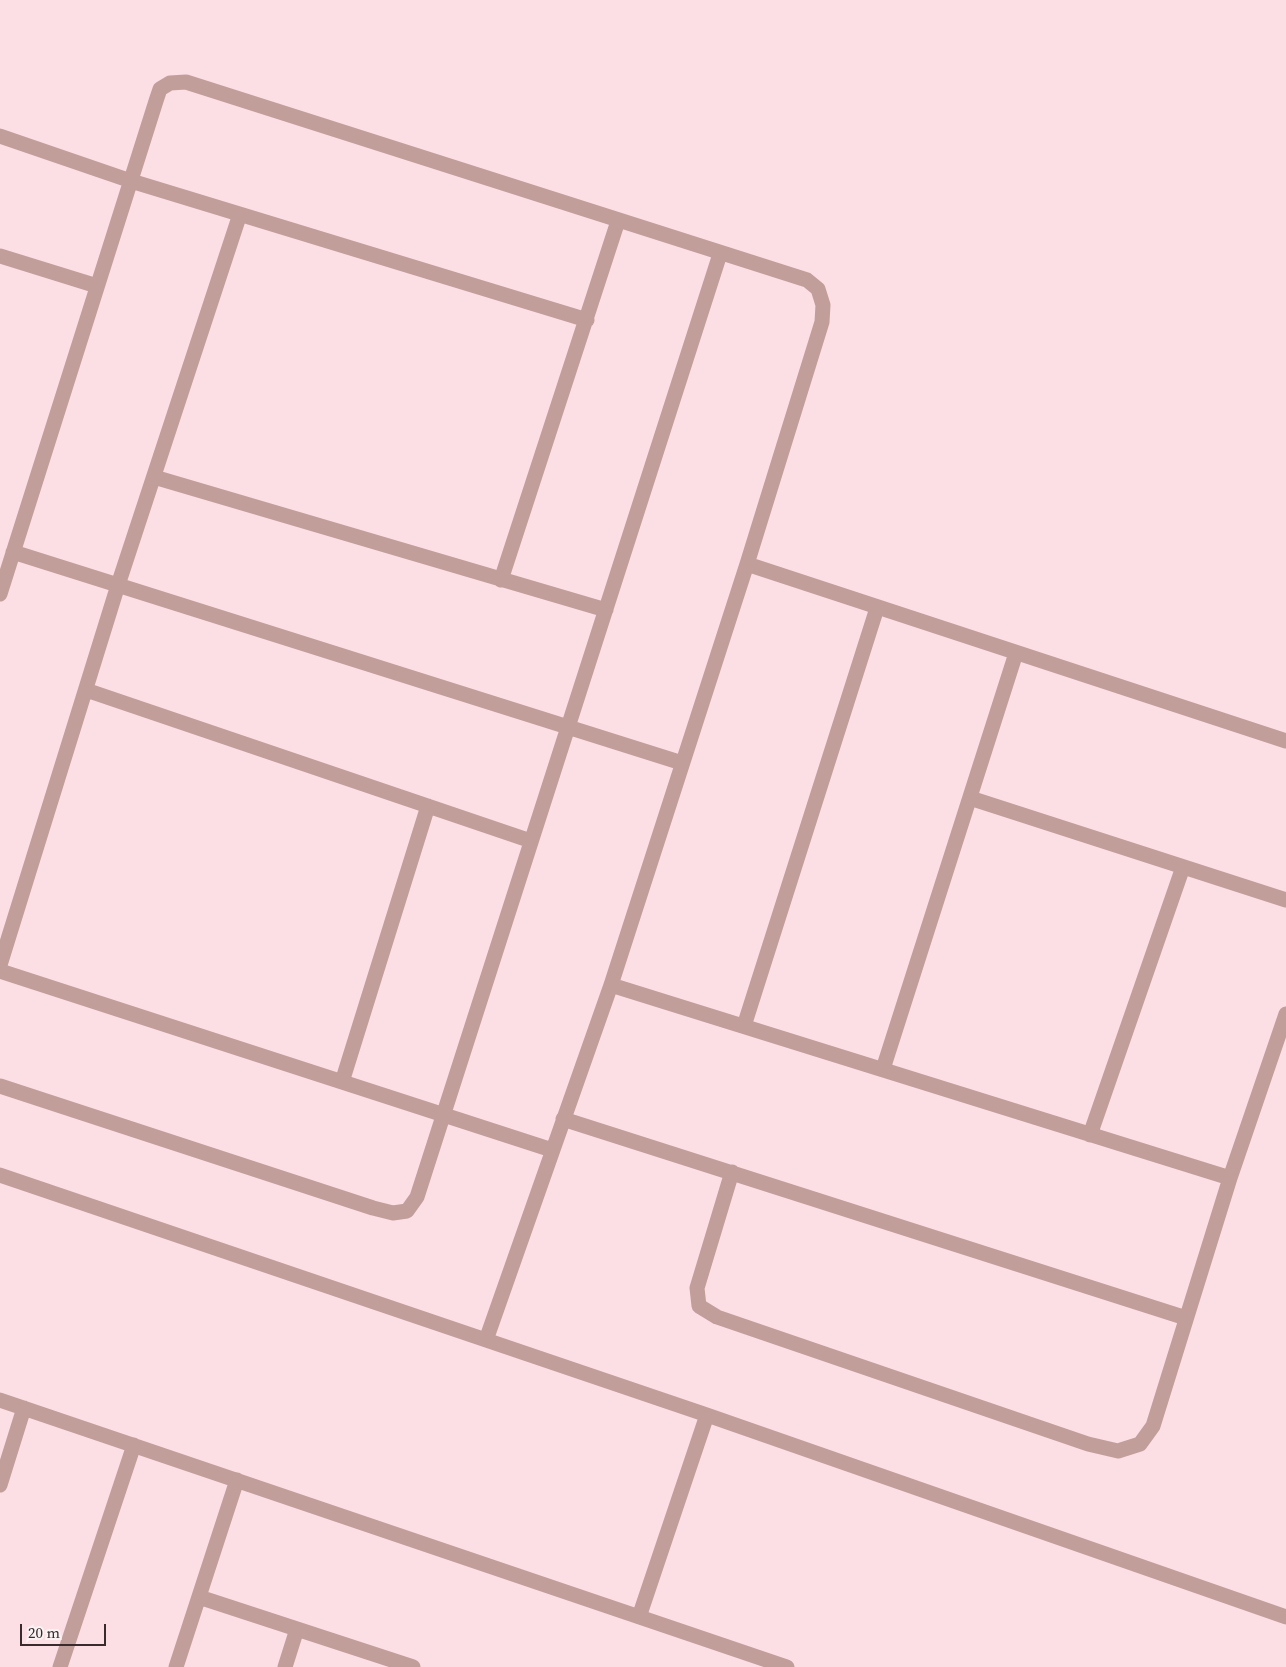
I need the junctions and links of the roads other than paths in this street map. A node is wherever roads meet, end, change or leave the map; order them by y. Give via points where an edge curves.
1 (0, 136) edge
2 (131, 181) junction
3 (240, 214) junction
4 (618, 221) junction
5 (720, 254) junction
6 (0, 256) edge
7 (98, 286) junction
8 (587, 320) junction
9 (154, 476) junction
10 (13, 552) junction
11 (747, 564) junction
12 (502, 580) junction
13 (118, 585) junction
14 (0, 594) edge
15 (877, 608) junction
16 (606, 610) junction
17 (1016, 653) junction
18 (86, 690) junction
19 (568, 727) junction
20 (1286, 741) edge
21 (682, 764) junction
22 (970, 798) junction
23 (428, 806) junction
24 (531, 841) junction
25 (1183, 867) junction
26 (1286, 900) edge
27 (0, 965) edge
28 (0, 971) edge
29 (611, 985) junction
30 (1286, 1014) edge
31 (744, 1026) junction
32 (883, 1069) junction
33 (342, 1082) junction
34 (0, 1086) edge
35 (442, 1115) junction
36 (563, 1119) junction
37 (1090, 1135) junction
38 (552, 1150) junction
39 (732, 1172) junction
40 (0, 1175) edge
41 (1230, 1178) junction
42 (1186, 1318) junction
43 (486, 1340) junction
44 (0, 1400) edge
45 (24, 1408) junction
46 (707, 1415) junction
47 (134, 1445) junction
48 (236, 1480) junction
49 (0, 1485) edge
50 (199, 1597) junction
51 (639, 1617) junction
52 (1286, 1617) edge
53 (297, 1629) junction
54 (60, 1667) edge
55 (176, 1667) edge
56 (285, 1667) edge
57 (412, 1667) edge
58 (787, 1667) edge

1 - 2 street
2 - 3 street
2 - 4 street via 160,89 170,83 186,82
2 - 7 street
3 - 8 street
3 - 9 street
4 - 5 street
4 - 8 street
5 - 11 street via 807,280 818,289 823,305 822,322
5 - 16 street
6 - 7 street
7 - 10 street
8 - 12 street
9 - 12 street
9 - 13 street
10 - 13 street
10 - 14 street
11 - 15 street
11 - 21 street
12 - 16 street
13 - 18 street
13 - 19 street
15 - 17 street
15 - 31 street
16 - 19 street
17 - 20 street
17 - 22 street
18 - 23 street
18 - 27 street
19 - 21 street
19 - 24 street
21 - 29 street
22 - 25 street
22 - 32 street
23 - 24 street
23 - 33 street
24 - 35 street
25 - 26 street
25 - 37 street
28 - 33 street
29 - 31 street
29 - 36 street
30 - 41 street
31 - 32 street
32 - 37 street
33 - 35 street
34 - 35 street via 393,1213 407,1211 417,1196
35 - 38 street
36 - 38 street
36 - 39 street
37 - 41 street
38 - 43 street
39 - 42 street
39 - 42 street via 698,1282 699,1306 717,1318 1088,1444 1118,1451 1140,1444 1153,1426
40 - 43 street
41 - 42 street
43 - 46 street
44 - 45 street
45 - 47 street
45 - 49 street
46 - 51 street
46 - 52 street
47 - 48 street
47 - 54 street
48 - 50 street
48 - 51 street
50 - 53 street
50 - 55 street
51 - 58 street
53 - 56 street
53 - 57 street

